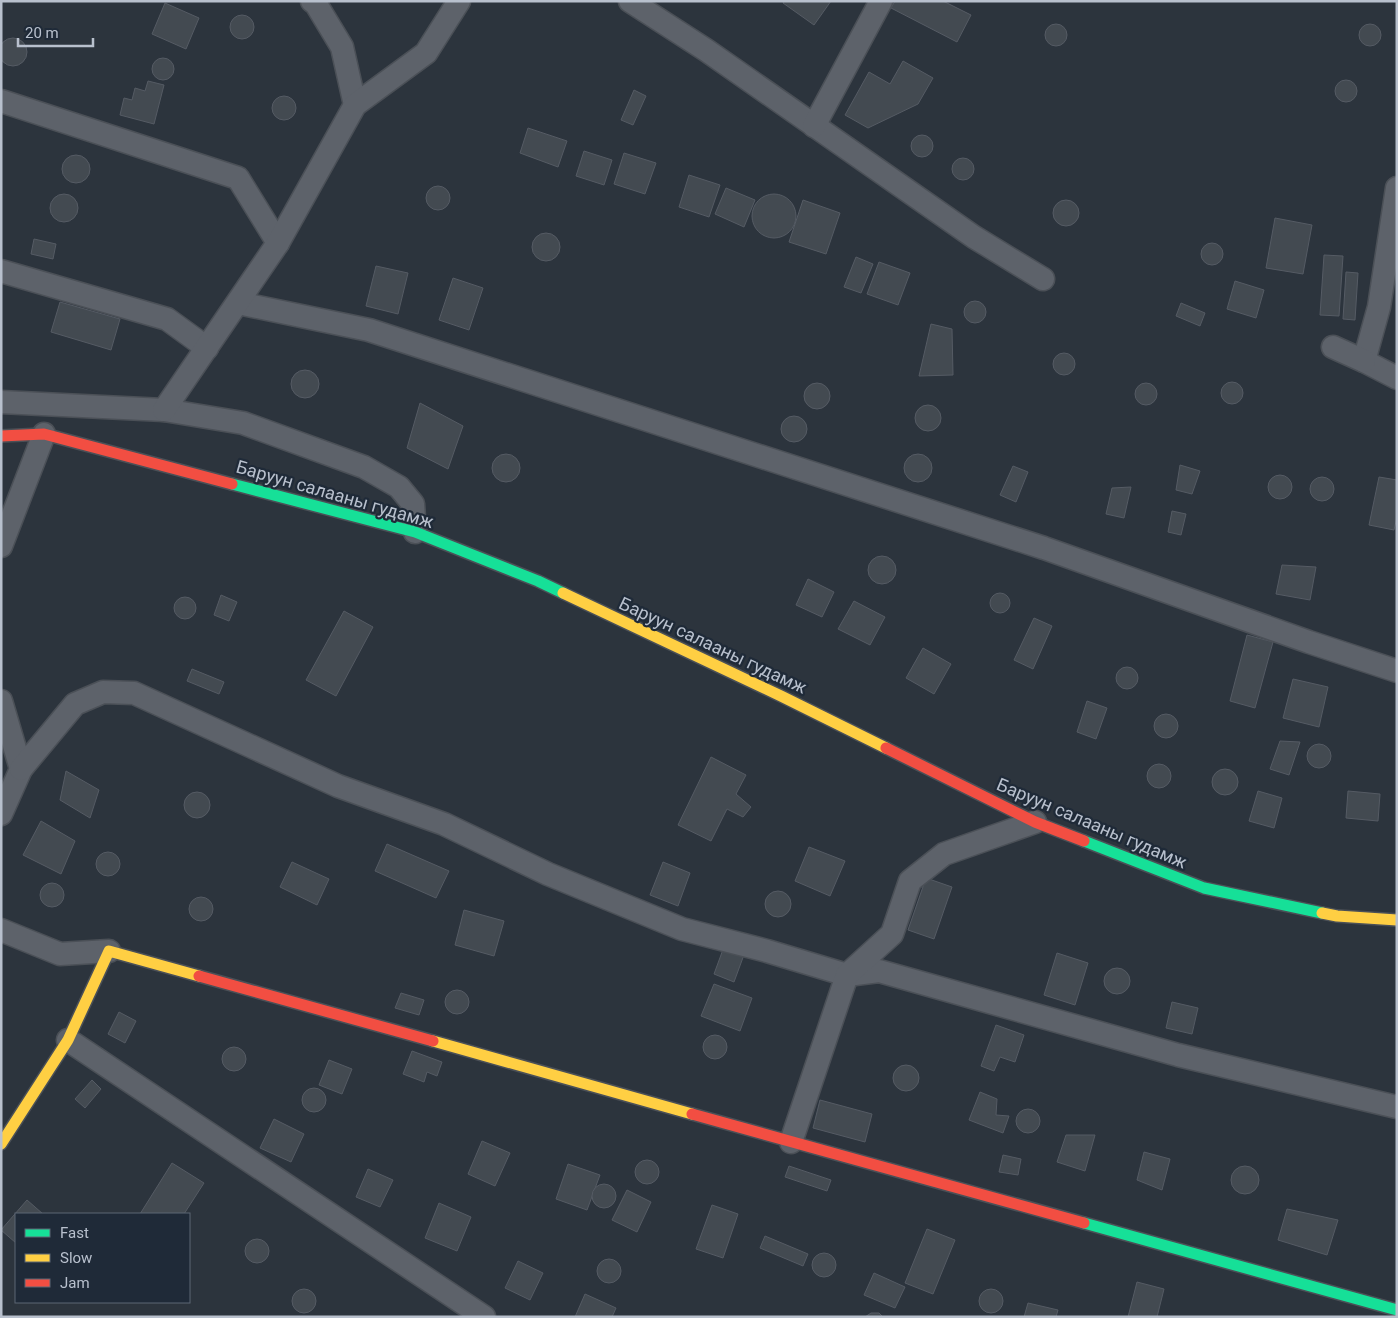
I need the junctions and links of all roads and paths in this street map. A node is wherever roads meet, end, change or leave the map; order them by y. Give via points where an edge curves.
1 (312, 1) edge
2 (459, 1) edge
3 (630, 1) edge
4 (881, 1) edge
5 (1, 101) edge
6 (355, 106) junction
7 (814, 126) junction
8 (1397, 188) edge
9 (278, 244) junction
10 (1, 271) edge
11 (1043, 278) dead end
12 (238, 303) junction
13 (1333, 347) dead end
14 (207, 348) junction
15 (1364, 361) junction
16 (1397, 378) edge
17 (1, 402) edge
18 (164, 410) junction
19 (44, 434) junction
20 (1, 436) edge
21 (10, 502) edge
22 (415, 532) junction
23 (1, 546) edge
24 (1397, 671) edge
25 (1, 701) edge
26 (21, 769) junction
27 (1, 814) edge
28 (1035, 822) junction
29 (1397, 920) edge
30 (1, 930) edge
31 (109, 951) junction
32 (847, 975) junction
33 (68, 1040) junction
34 (1397, 1107) edge
35 (792, 1142) junction
36 (1, 1144) edge
37 (1397, 1310) edge
38 (484, 1317) edge

1 - 6 street via 342,47
2 - 6 street via 426,52
3 - 7 street
4 - 7 street
5 - 9 street via 238,178
6 - 9 street
7 - 11 street via 974,237
8 - 15 street via 1379,307
9 - 12 street
10 - 14 street via 167,319
12 - 14 street
12 - 24 street via 378,333 1044,548
13 - 15 street
14 - 18 street
15 - 16 street
17 - 18 street
18 - 22 street via 243,423 364,467 399,487 413,504
19 - 20 street, Баруун салааны гудамж
19 - 21 street
19 - 22 street, Баруун салааны гудамж
21 - 23 street
22 - 28 street, Баруун салааны гудамж via 538,581 782,696
25 - 26 street
26 - 27 street
26 - 32 street via 75,704 103,692 134,693 338,786 444,824 548,874 682,929
28 - 29 street, Баруун салааны гудамж via 1204,888 1337,916
28 - 32 street via 944,854 910,880 892,934
30 - 31 street via 60,954
31 - 33 street
31 - 35 street
32 - 34 street via 879,971 1178,1054
32 - 35 street
33 - 36 street
33 - 38 street
35 - 37 street

